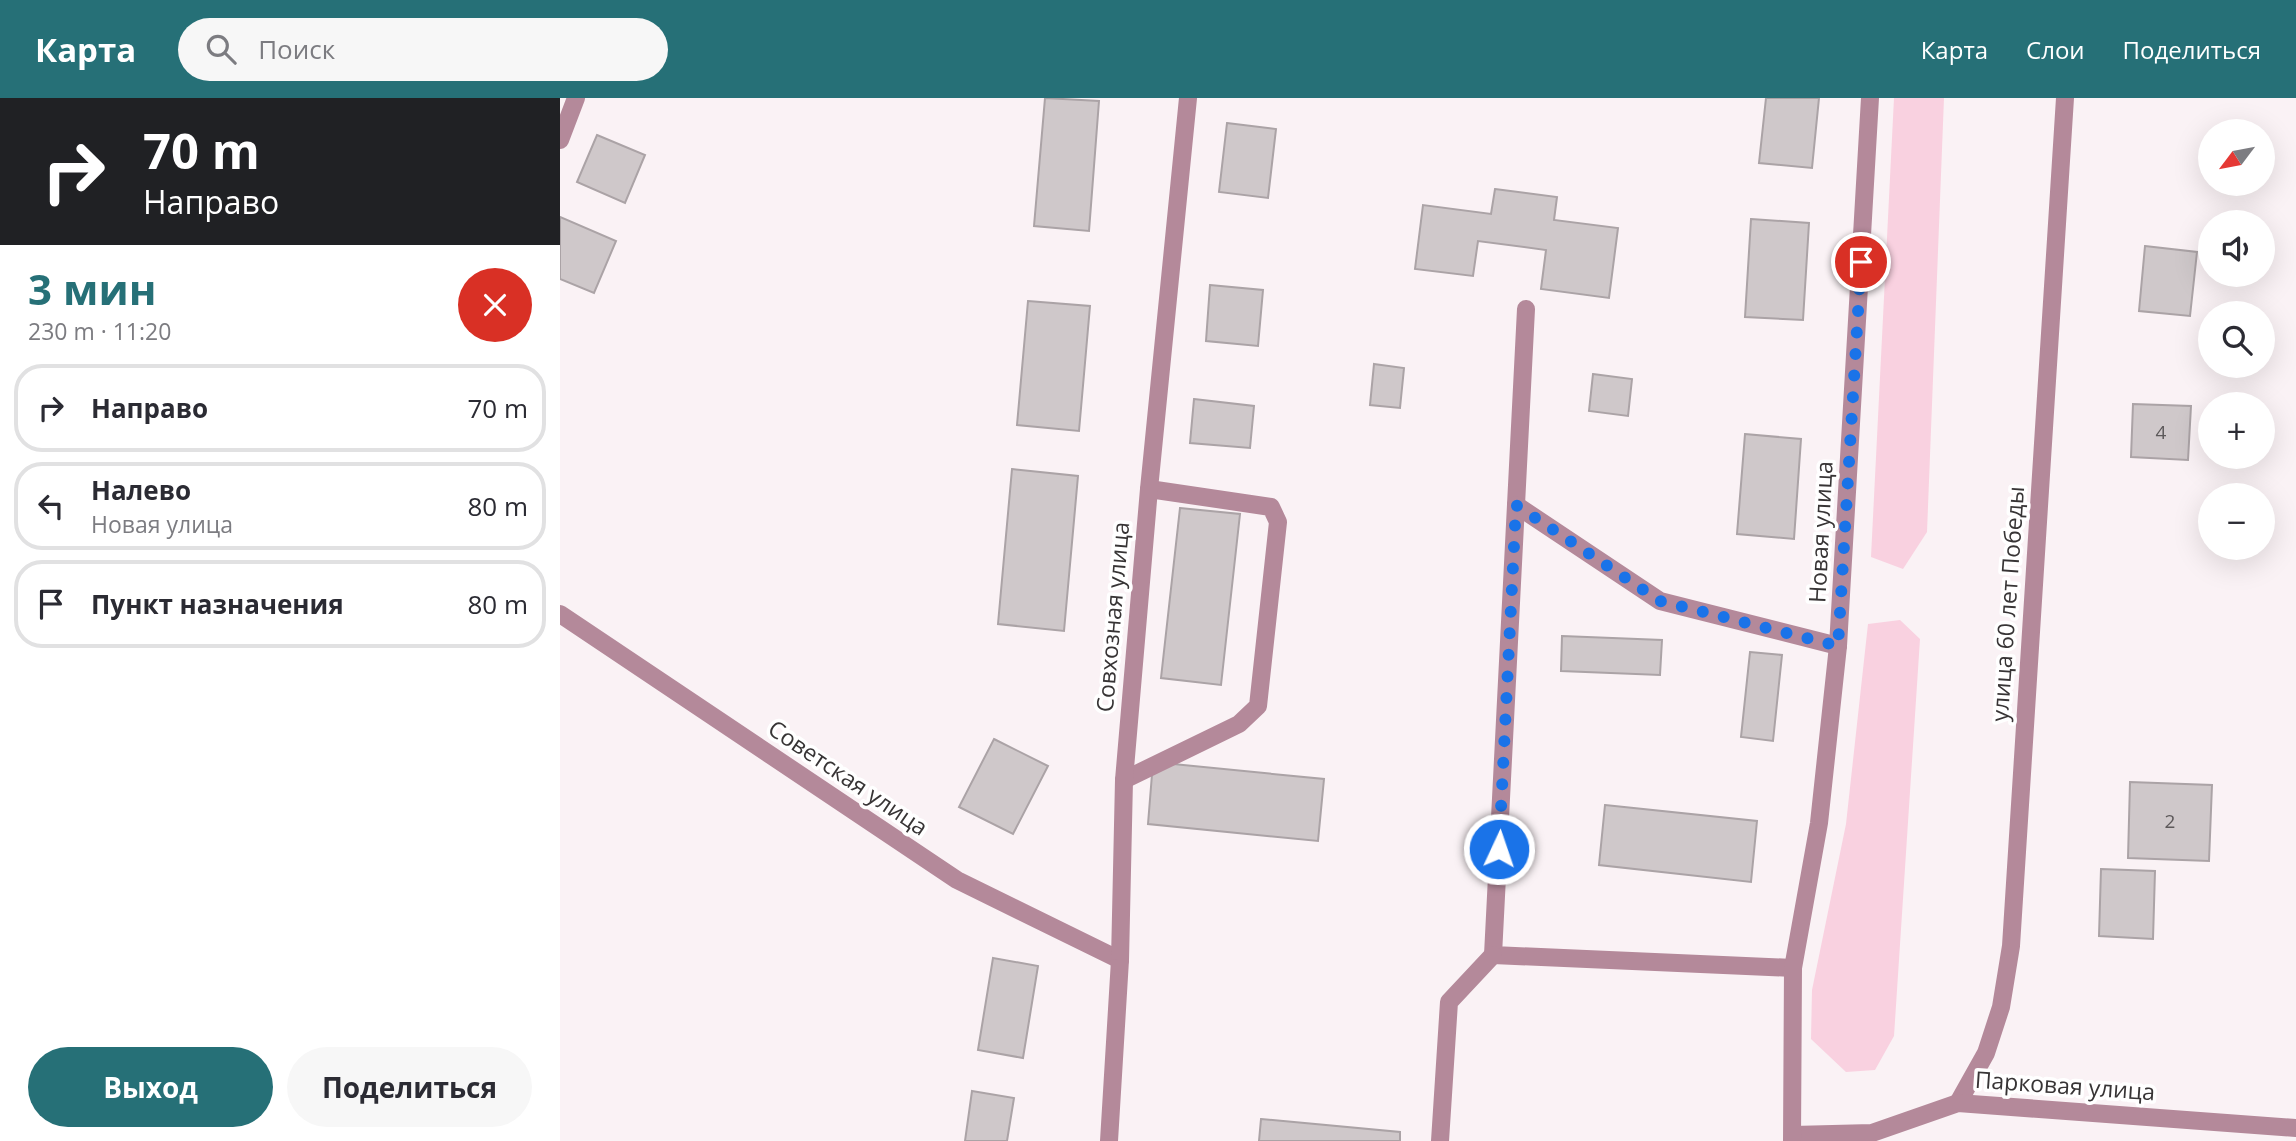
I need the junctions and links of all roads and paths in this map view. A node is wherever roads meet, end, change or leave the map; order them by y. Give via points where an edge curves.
1 (576, 98) edge
2 (1188, 98) edge
3 (1870, 98) edge
4 (2065, 98) edge
5 (560, 140) edge
6 (1527, 309) dead end
7 (1149, 489) junction
8 (1516, 505) junction
9 (560, 614) edge
10 (1838, 646) junction
11 (1124, 780) junction
12 (1493, 955) junction
13 (1121, 960) junction
14 (1793, 968) junction
15 (1958, 1103) junction
16 (2296, 1128) edge
17 (1794, 1139) edge
18 (1109, 1141) edge
19 (1440, 1141) edge

1 - 5 street
2 - 7 street, Совхозная улица
3 - 10 street, Новая улица
4 - 15 street, улица 60 лет Победы via 2011,946 2001,1007 1986,1053
6 - 8 street
7 - 11 street, Совхозная улица
7 - 11 street via 1271,507 1278,522 1258,706 1239,724
8 - 10 street via 1660,601
8 - 12 street
9 - 13 street, Советская улица via 957,880
10 - 14 street, Новая улица via 1819,823
11 - 13 street, Совхозная улица
12 - 14 street
12 - 19 street via 1449,1002
13 - 18 street, Совхозная улица
14 - 17 street, Новая улица
15 - 16 street, Парковая улица
15 - 17 street, Парковая улица via 1872,1133

